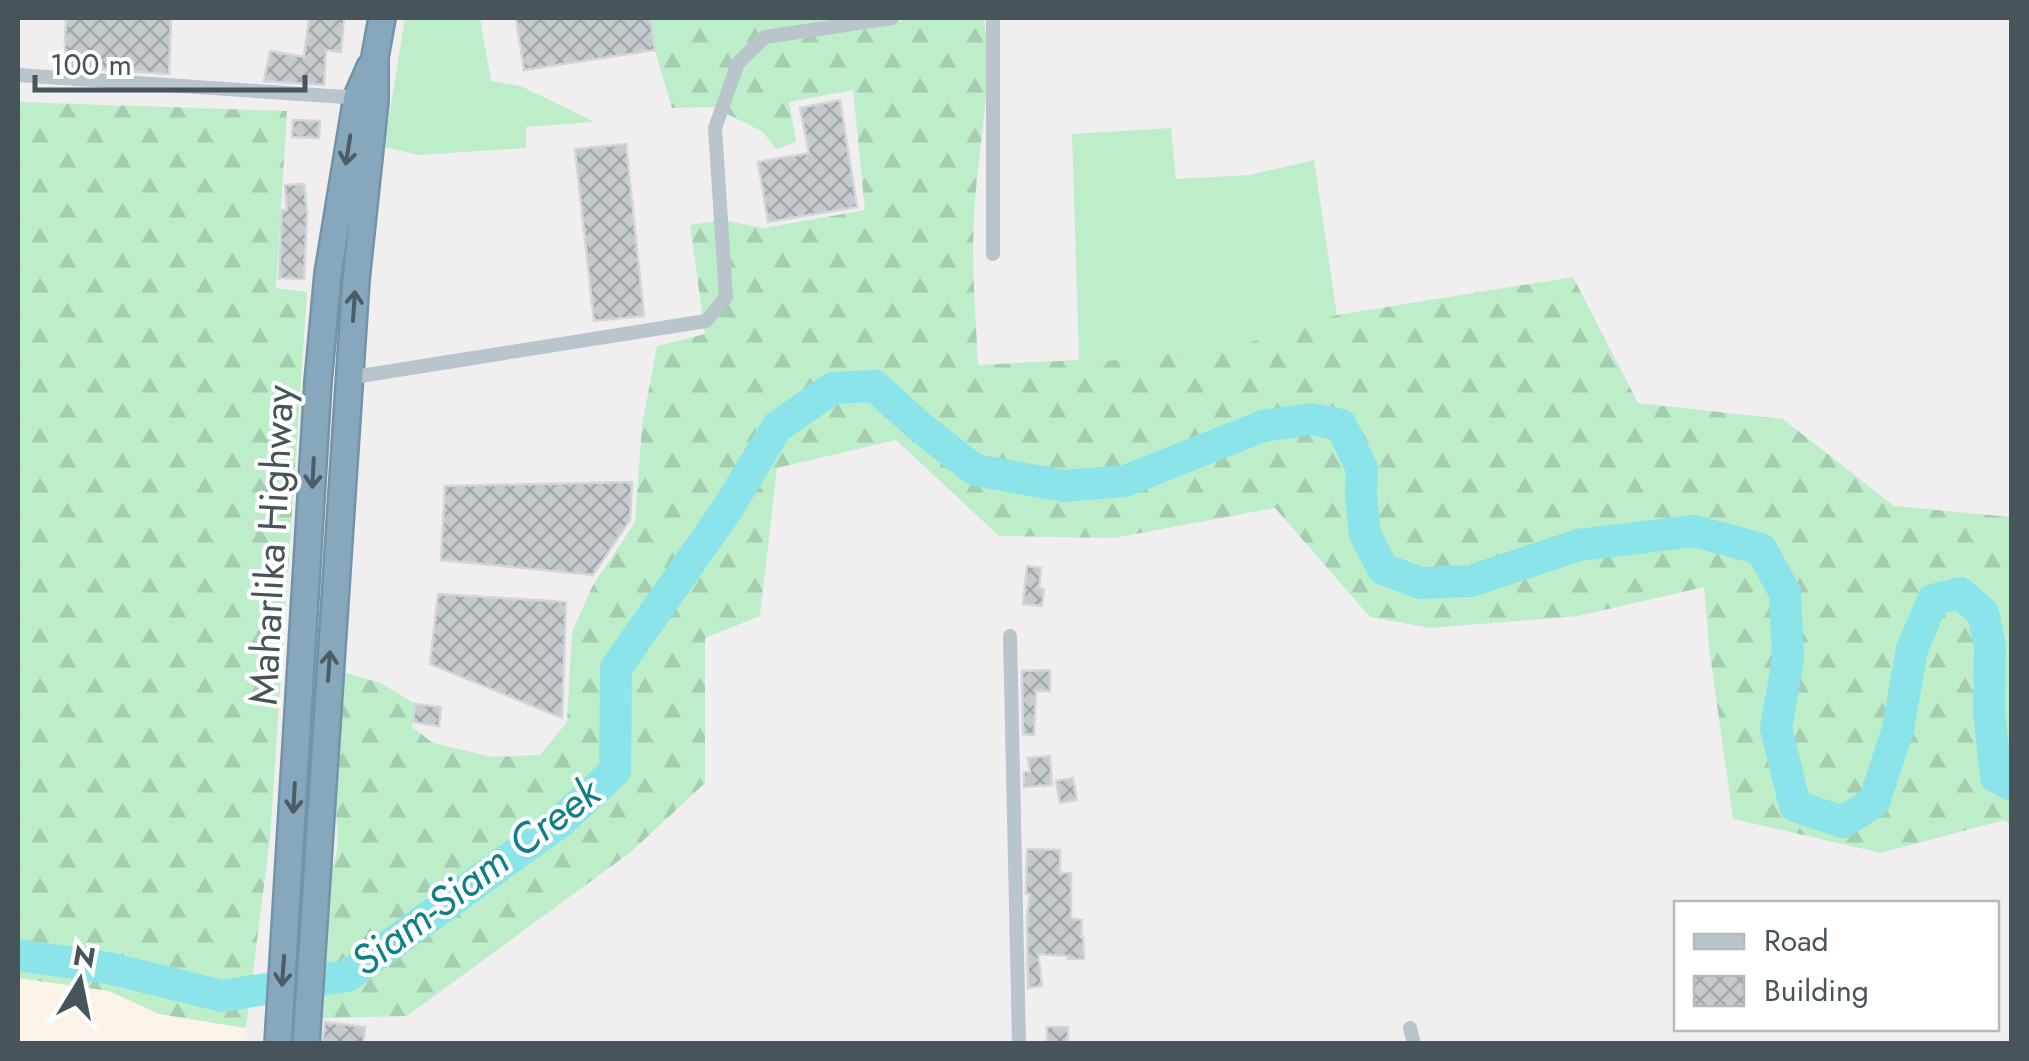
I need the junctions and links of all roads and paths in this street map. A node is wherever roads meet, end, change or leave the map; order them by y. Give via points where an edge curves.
1 (382, 18) edge
2 (892, 18) edge
3 (993, 18) edge
4 (18, 75) edge
5 (366, 99) junction
6 (993, 254) dead end
7 (348, 378) junction
8 (1010, 636) dead end
9 (301, 900) junction
10 (278, 1044) edge
11 (306, 1044) edge
12 (1019, 1044) edge

1 - 5 highway, Maharlika Highway
2 - 7 street via 765,37 738,63 715,128 726,298 706,320
3 - 6 street
4 - 5 street
7 -> 5 highway, Maharlika Highway
5 -> 9 highway, Maharlika Highway via 328,274 318,382
9 -> 7 highway, Maharlika Highway
8 - 12 street
9 -> 10 highway, Maharlika Highway
9 - 11 highway, Maharlika Highway

